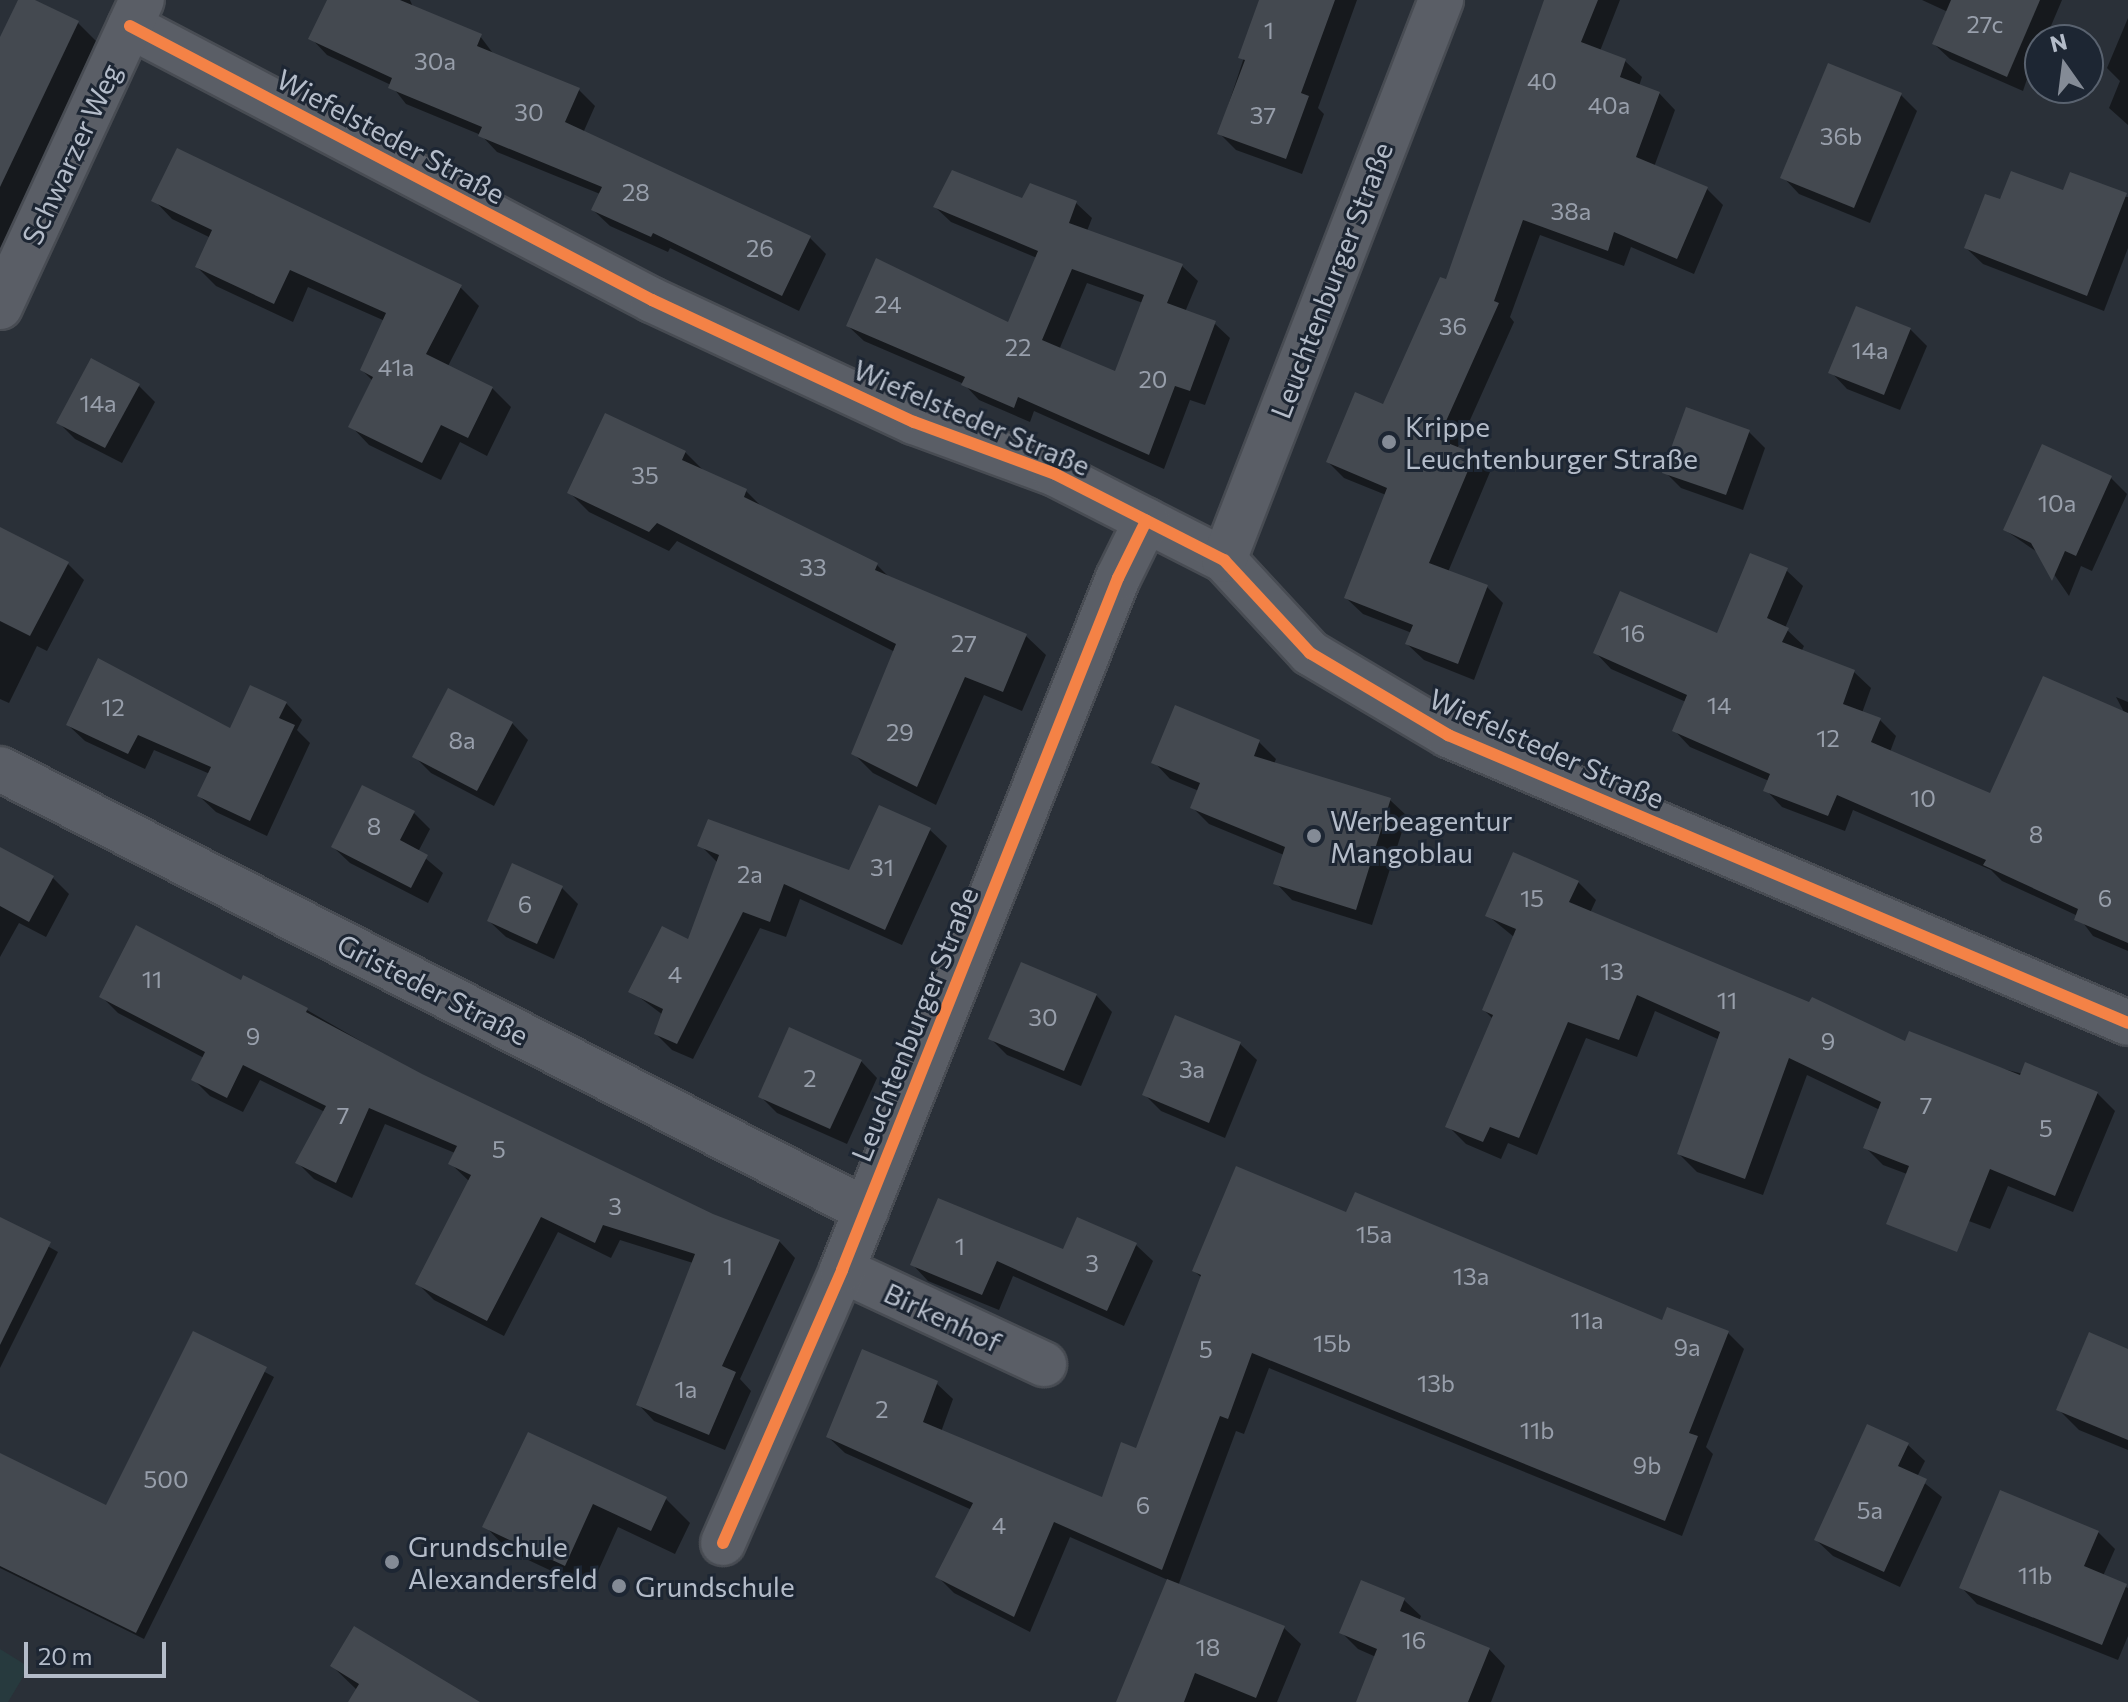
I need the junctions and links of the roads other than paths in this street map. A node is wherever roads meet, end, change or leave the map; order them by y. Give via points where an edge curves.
1 (1441, 0) edge
2 (136, 13) edge
3 (0, 307) edge
4 (1146, 521) junction
5 (1224, 560) junction
6 (0, 769) edge
7 (2128, 1023) edge
8 (866, 1210) junction
9 (842, 1270) junction
10 (1044, 1364) dead end
11 (723, 1543) dead end

1 - 5 street, Leuchtenburger Straße
2 - 3 street, Schwarzer Weg
2 - 4 street, Wiefelsteder Straße via 652,300 914,422 1055,474
4 - 5 street, Wiefelsteder Straße
4 - 8 street, Leuchtenburger Straße via 1118,578
5 - 7 street, Wiefelsteder Straße via 1310,653 1448,735
6 - 8 street, Gristeder Straße
8 - 9 street, Leuchtenburger Straße
9 - 10 street, Birkenhof
9 - 11 street, Leuchtenburger Straße

